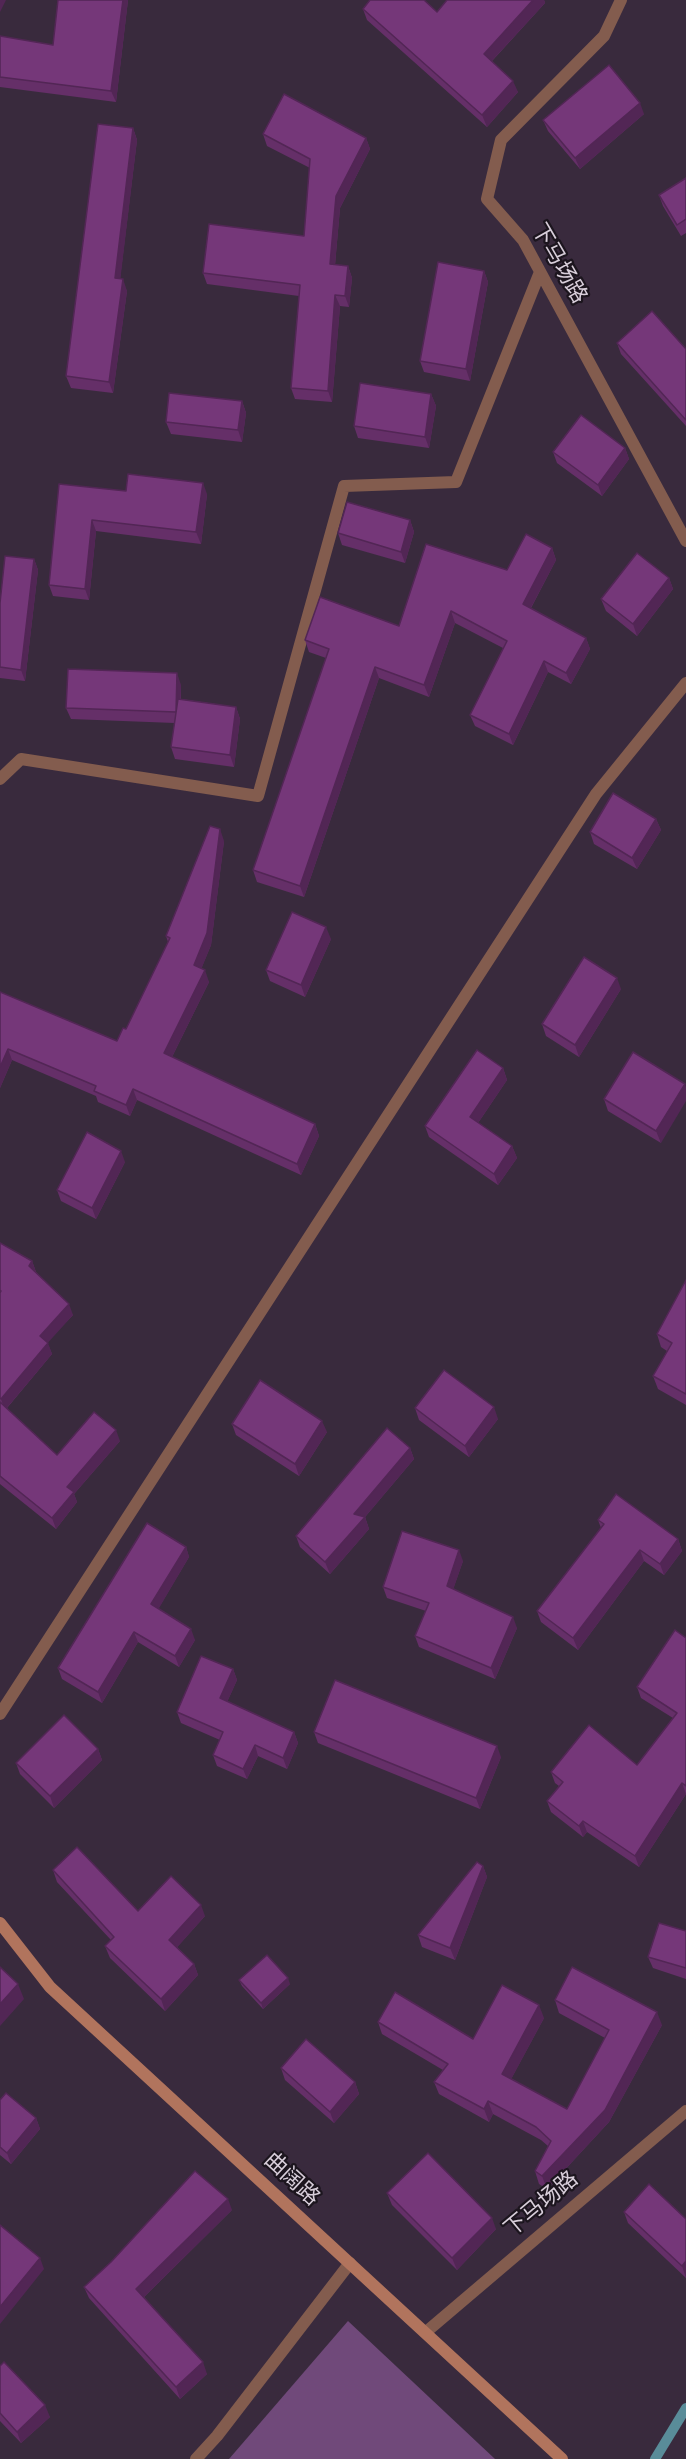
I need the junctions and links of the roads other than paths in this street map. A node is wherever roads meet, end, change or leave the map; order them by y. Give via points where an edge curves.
1 (621, 0) edge
2 (540, 272) junction
3 (686, 541) edge
4 (686, 682) edge
5 (0, 779) edge
6 (0, 1714) edge
7 (0, 1923) edge
8 (686, 2110) edge
9 (350, 2264) junction
10 (426, 2332) junction
11 (195, 2459) edge
12 (562, 2459) edge

1 - 2 street, 下马场路 via 604,36 501,140 486,199 523,240
2 - 3 street, 下马场路
2 - 5 street via 456,483 344,486 258,796 21,759
4 - 6 street via 590,804
7 - 9 street, 曲阔路 via 50,1987
8 - 10 street, 下马场路
9 - 10 street, 曲阔路
9 - 11 street
10 - 12 street, 曲阔路

